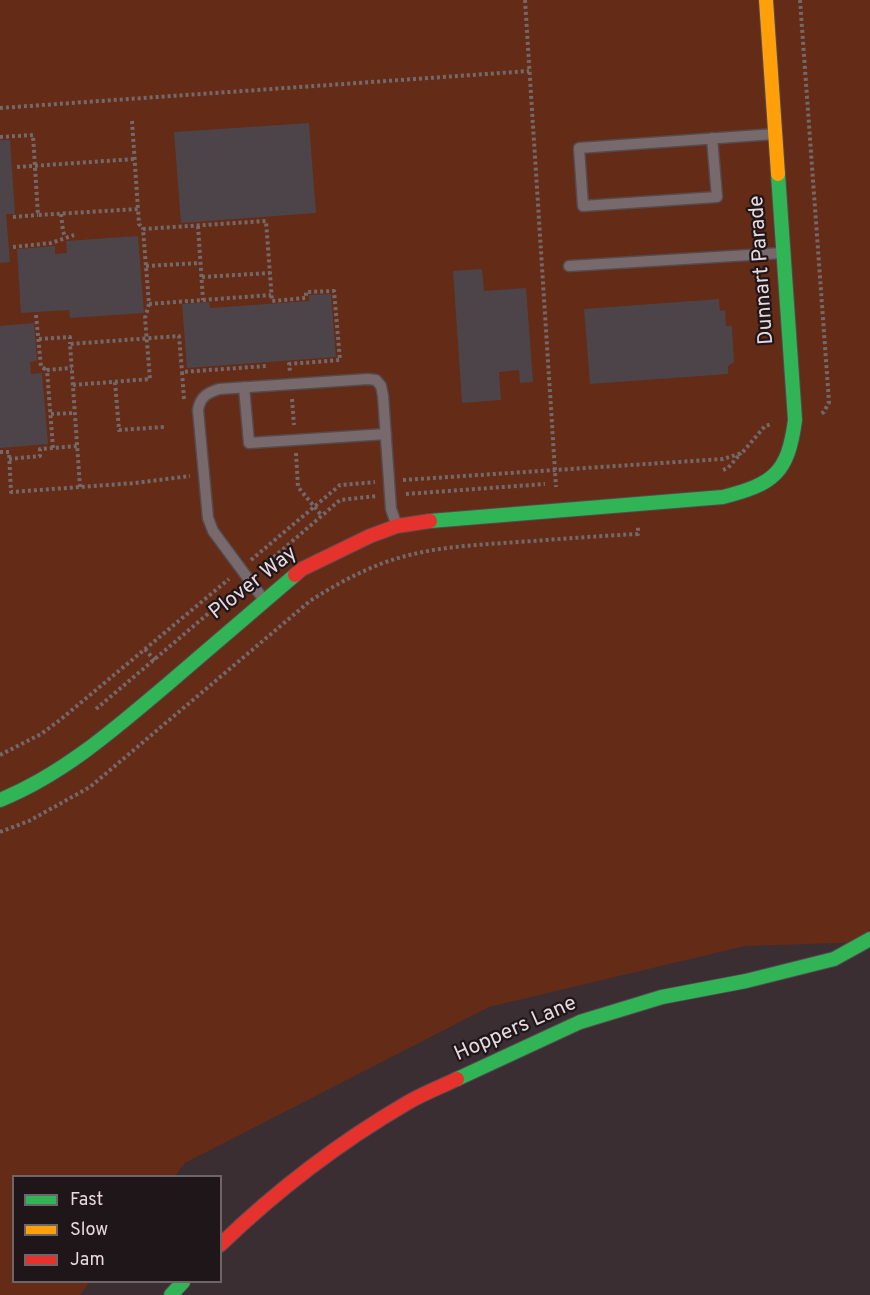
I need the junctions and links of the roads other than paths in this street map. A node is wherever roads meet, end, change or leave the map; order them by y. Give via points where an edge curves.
1 (766, 0) edge
2 (775, 134) junction
3 (712, 138) junction
4 (783, 253) junction
5 (569, 267) dead end
6 (244, 387) junction
7 (386, 434) junction
8 (723, 497) joint
9 (397, 526) junction
10 (264, 600) junction
11 (0, 800) edge
12 (870, 939) edge
13 (222, 1243) edge
14 (181, 1283) edge
15 (171, 1295) edge

1 - 2 street, Dunnart Parade
2 - 3 lane
2 - 4 street, Dunnart Parade
3 - 3 lane via 579,148 583,206 717,197
4 - 5 lane
4 - 8 street, Dunnart Parade via 795,420 793,441 778,474 763,485
6 - 7 lane via 376,380 383,396
6 - 7 lane via 249,443
6 - 10 lane via 219,388 199,401 208,518 213,531
7 - 9 lane via 391,509
8 - 9 street, Plover Way
9 - 10 street, Plover Way via 302,569
10 - 11 street, Plover Way via 70,763
12 - 13 street, Hoppers Lane via 834,959 662,997 580,1022 408,1102 322,1159
14 - 15 street

